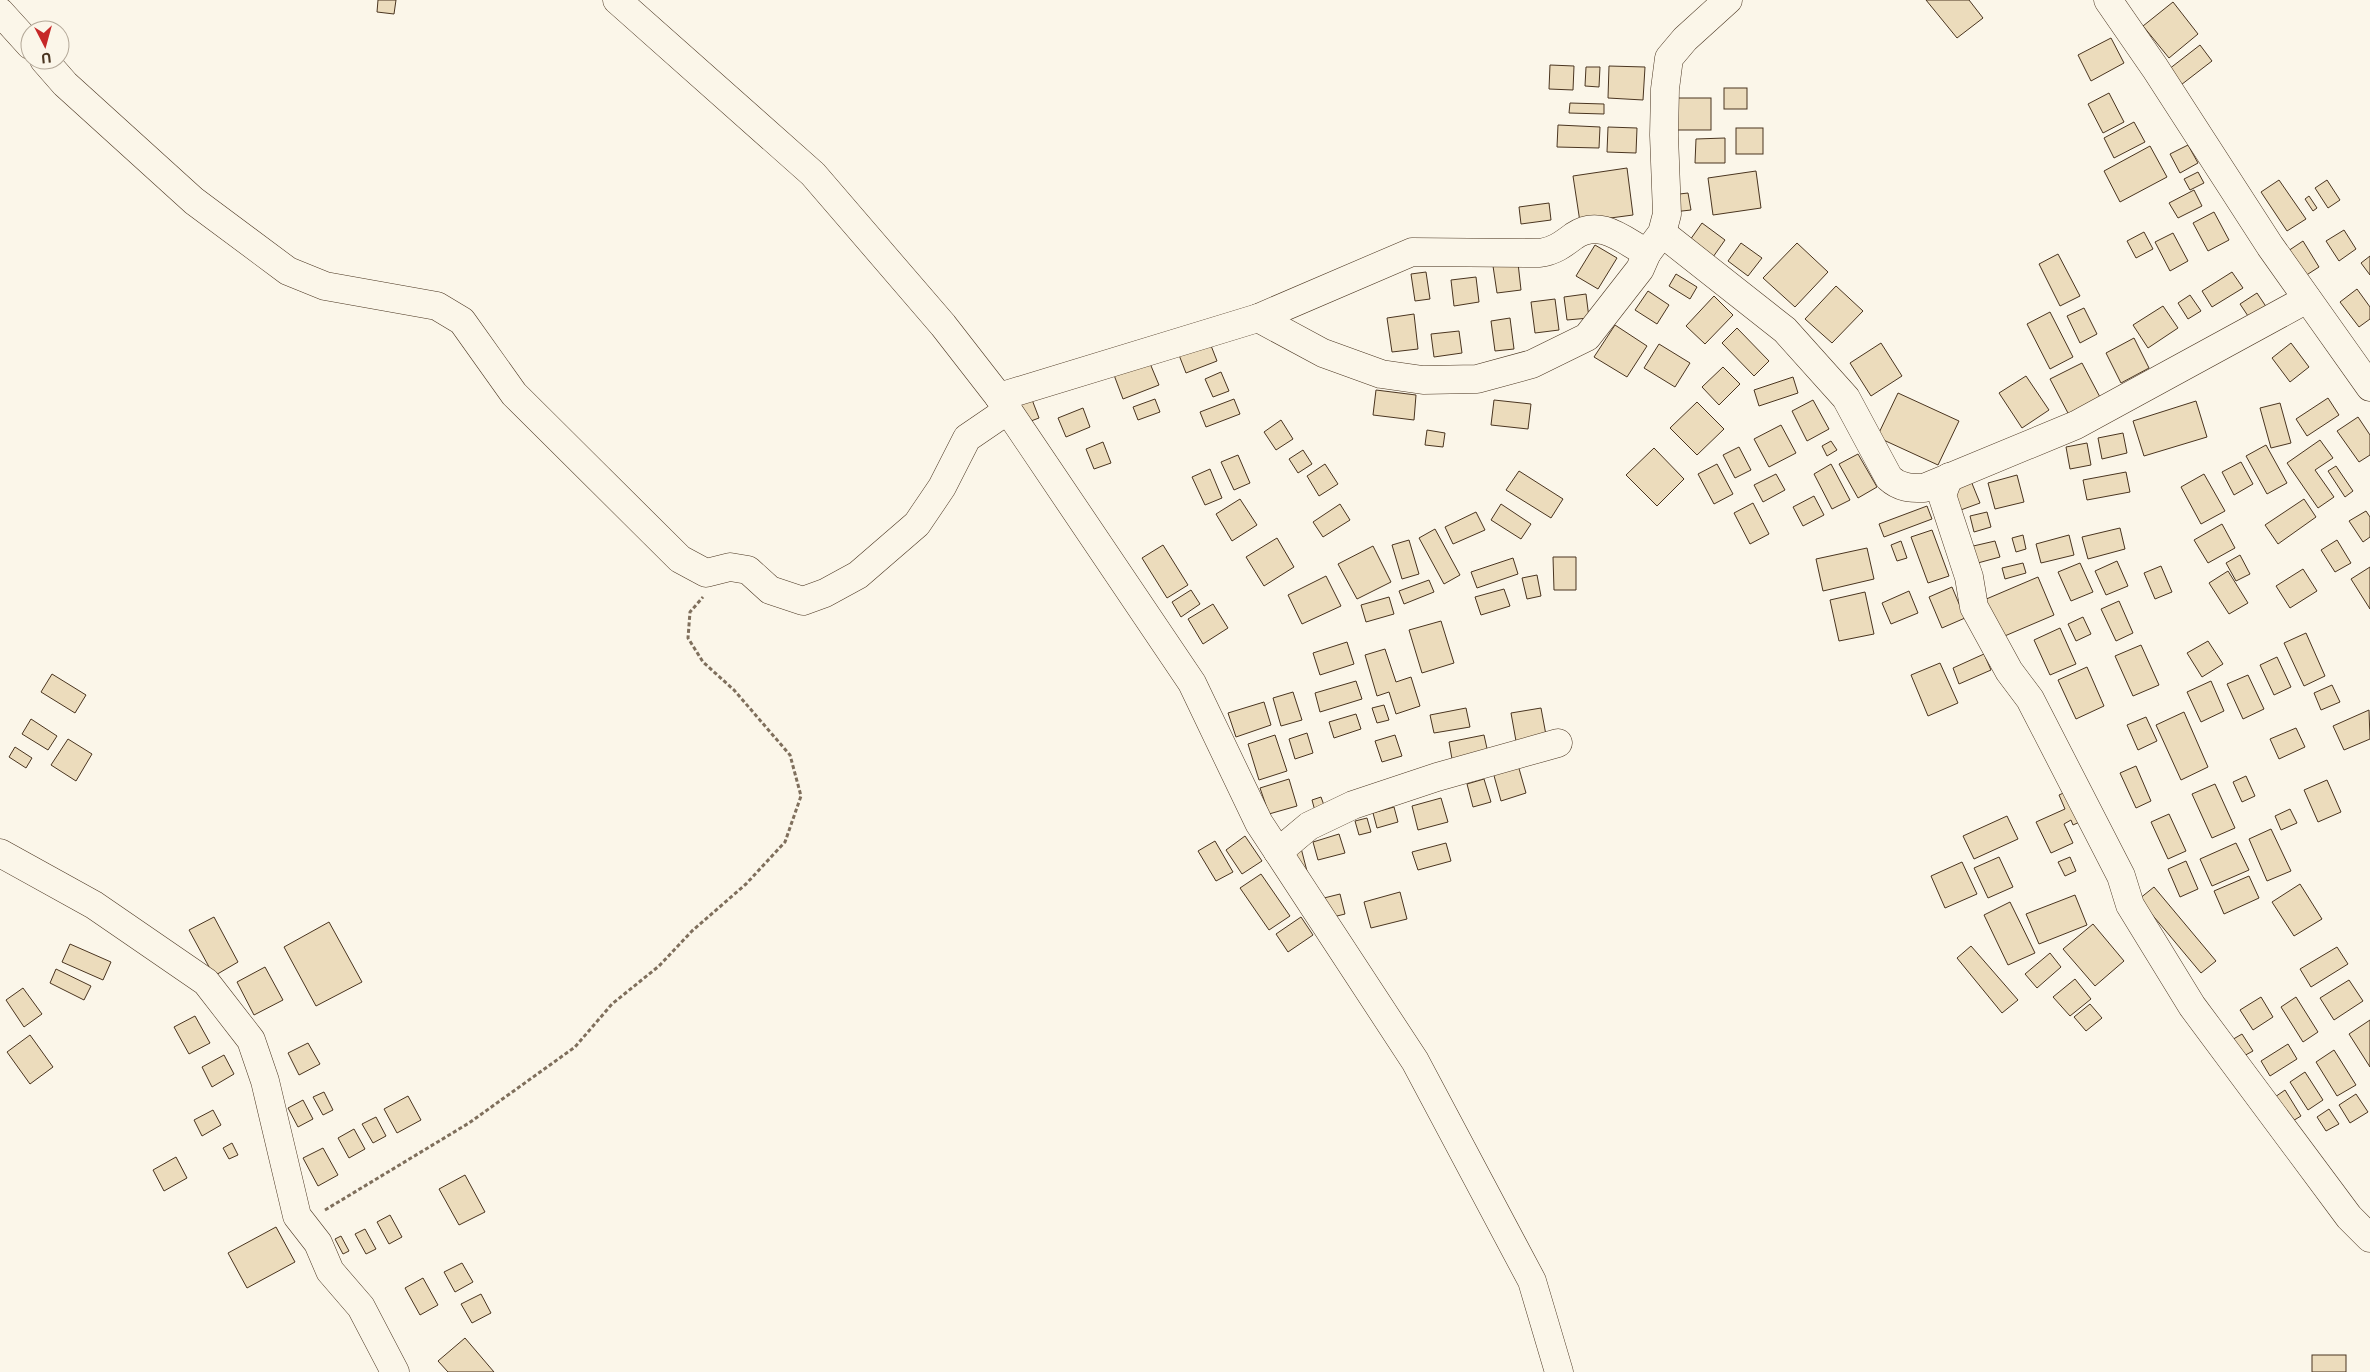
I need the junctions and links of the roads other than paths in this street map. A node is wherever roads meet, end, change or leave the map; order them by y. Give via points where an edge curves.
1 (617, 0) edge
2 (1728, 0) edge
3 (2108, 0) edge
4 (0, 12) edge
5 (20, 34) edge
6 (53, 70) edge
7 (1654, 243) junction
8 (2307, 299) junction
9 (1258, 318) junction
10 (2370, 387) edge
11 (1003, 404) junction
12 (1948, 477) junction
13 (1558, 743) dead end
14 (1278, 852) junction
15 (0, 853) edge
16 (2370, 1238) edge
17 (395, 1372) edge
18 (1559, 1372) edge

1 - 11 street via 813,174 943,325
2 - 7 street via 1669,58 1664,135 1667,214
3 - 8 street
4 - 5 street
6 - 11 street via 194,201 288,271 325,286 437,306 462,321 514,394 680,559 706,573 730,567 748,570 770,590 803,602 858,575 917,524 942,487 967,438
7 - 9 street via 1604,229 1585,228 1554,251 1540,254 1412,252
7 - 9 street via 1640,269 1587,337 1532,364 1477,380 1423,380 1381,374 1323,353
7 - 12 street via 1785,330 1846,398 1889,478 1896,485 1924,488
8 - 10 street
8 - 12 street via 2076,425
9 - 11 street
11 - 14 street via 1192,683 1259,823
12 - 16 street via 1942,495 1969,578 1974,607 2009,671 2030,699 2121,876 2130,905 2192,1006 2349,1217
13 - 14 street via 1353,805 1309,826
14 - 18 street via 1420,1070 1532,1281
15 - 17 street via 94,905 206,982 251,1040 265,1081 297,1216 318,1243 330,1271 361,1307

